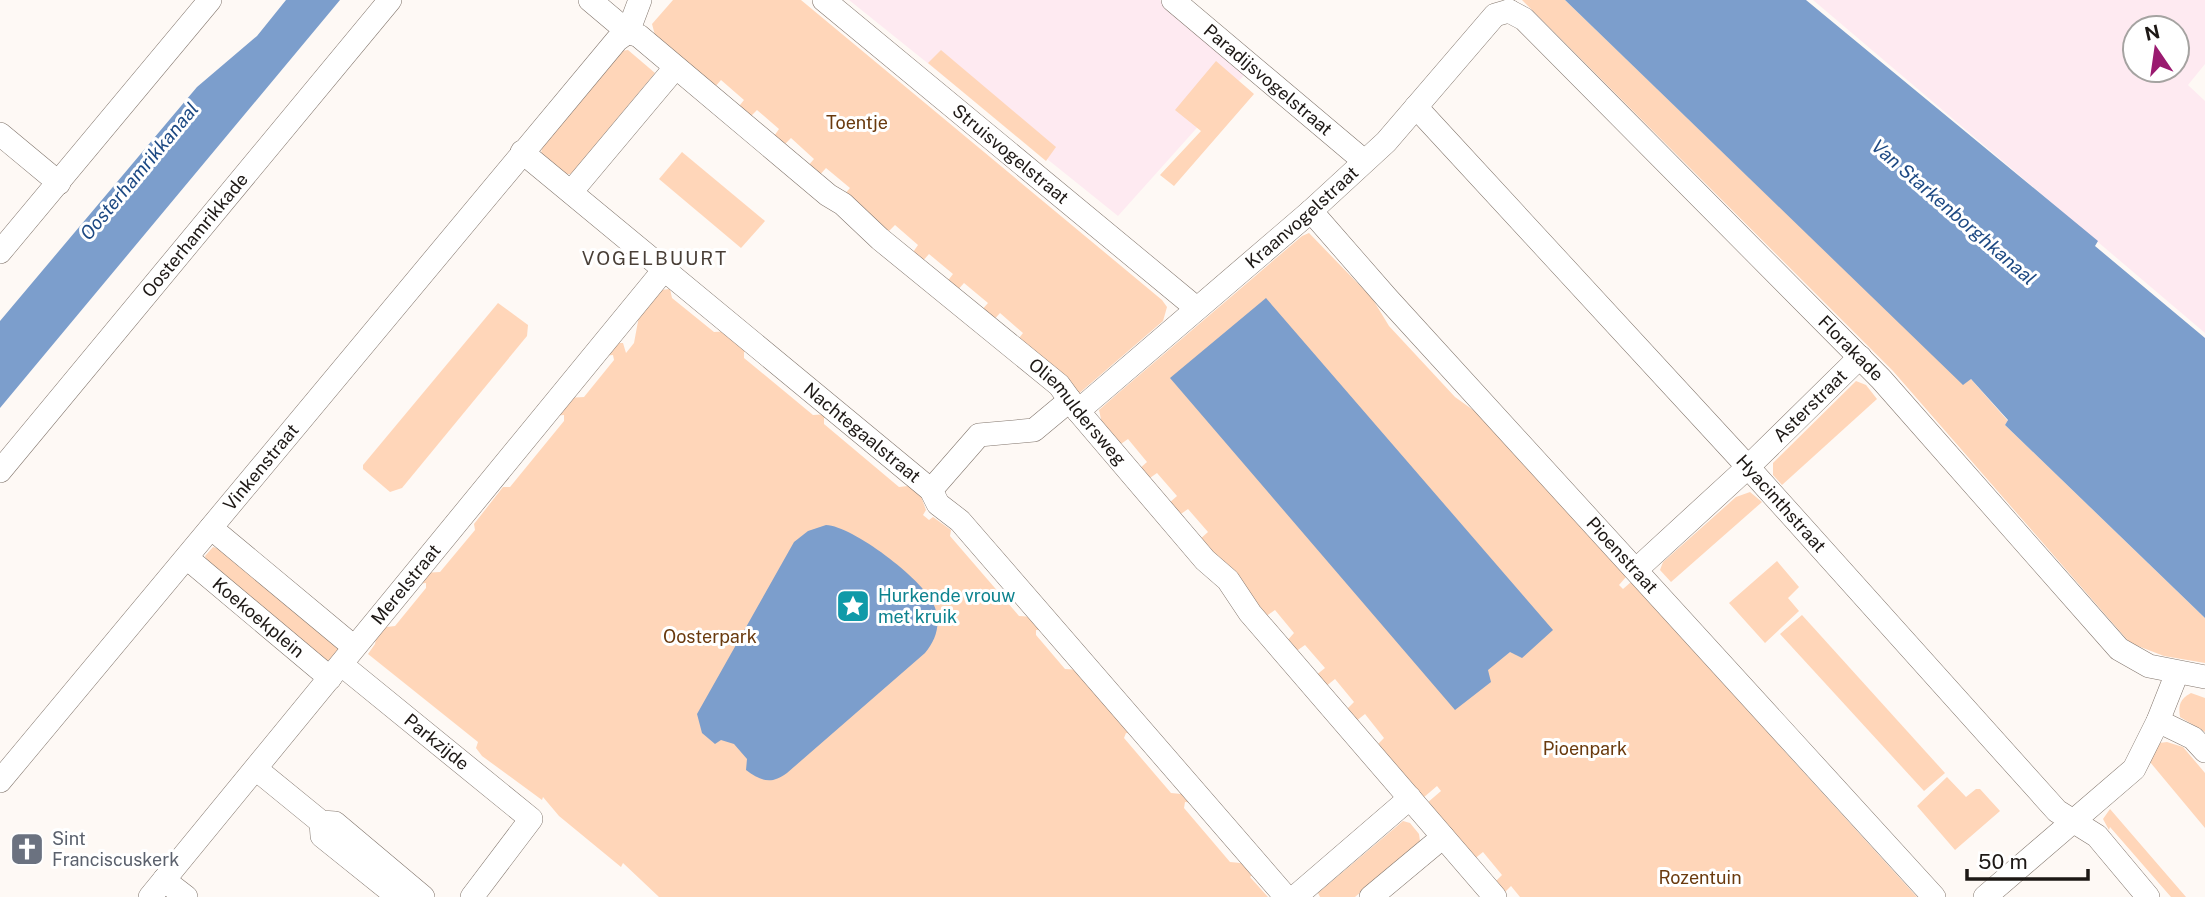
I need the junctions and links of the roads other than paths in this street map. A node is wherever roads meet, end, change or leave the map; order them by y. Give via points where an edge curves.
1 (210, 0) edge
2 (390, 0) edge
3 (590, 0) edge
4 (640, 0) edge
5 (824, 0) edge
6 (1173, 0) edge
7 (1509, 5) edge
8 (628, 32) junction
9 (675, 68) junction
10 (1416, 107) junction
11 (0, 134) edge
12 (522, 152) junction
13 (1364, 161) junction
14 (59, 183) junction
15 (571, 192) junction
16 (1311, 211) junction
17 (0, 252) edge
18 (663, 271) junction
19 (1195, 307) junction
20 (1860, 357) junction
21 (1074, 406) junction
22 (1748, 467) junction
23 (0, 471) edge
24 (931, 490) junction
25 (211, 528) junction
26 (187, 558) junction
27 (1637, 569) junction
28 (342, 663) junction
29 (2195, 678) edge
30 (2158, 721) junction
31 (2205, 751) edge
32 (256, 769) junction
33 (0, 781) edge
34 (1410, 798) junction
35 (2075, 820) junction
36 (321, 822) junction
37 (1443, 837) junction
38 (157, 889) edge
39 (186, 897) edge
40 (398, 897) edge
41 (423, 897) edge
42 (472, 897) edge
43 (1286, 897) edge
44 (1295, 897) edge
45 (1371, 897) edge
46 (1495, 897) edge
47 (1934, 897) edge
48 (1985, 897) edge
49 (2148, 897) edge

1 - 14 street
2 - 23 street, Oosterhamrikkade
3 - 8 street, Oliemuldersweg
4 - 8 street, Vinkenstraat
5 - 19 street, Struisvogelstraat
6 - 13 street, Paradijsvogelstraat
7 - 10 street, Kraanvogelstraat via 1495,15
7 - 20 street, Florakade
8 - 9 street, Oliemuldersweg via 639,36
8 - 12 street, Vinkenstraat
9 - 15 street
9 - 21 street, Oliemuldersweg via 1059,385
10 - 13 street, Kraanvogelstraat
10 - 22 street, Hyacinthstraat
11 - 14 street
12 - 15 street
12 - 25 street, Vinkenstraat
13 - 16 street, Kraanvogelstraat
14 - 17 street
15 - 18 street, Nachtegaalstraat
16 - 19 street, Kraanvogelstraat
16 - 27 street, Pioenstraat
18 - 24 street, Nachtegaalstraat
18 - 28 street, Merelstraat
19 - 21 street, Kraanvogelstraat
20 - 22 street, Asterstraat
20 - 29 street, Florakade via 2119,649 2149,666
21 - 24 street, Kraanvogelstraat via 1034,430 979,435
21 - 34 street, Oliemuldersweg via 1205,560 1228,580 1250,614
22 - 27 street, Asterstraat
22 - 35 street, Hyacinthstraat via 2057,811
24 - 43 street, Nachtegaalstraat via 938,504 960,521
25 - 26 street, Vinkenstraat
25 - 28 street
26 - 28 street, Koekoekplein
26 - 33 street, Vinkenstraat
27 - 47 street, Pioenstraat
28 - 32 street, Merelstraat
28 - 42 street, Parkzijde via 531,819
29 - 30 street
30 - 31 street via 2193,738
30 - 35 street via 2134,769
32 - 36 street
32 - 38 street, Merelstraat
34 - 37 street, Oliemuldersweg
34 - 44 street
35 - 48 street
35 - 49 street, Hyacinthstraat via 2097,836
36 - 40 street via 323,836
36 - 41 street via 335,823
37 - 45 street
37 - 46 street, Oliemuldersweg
38 - 39 street

